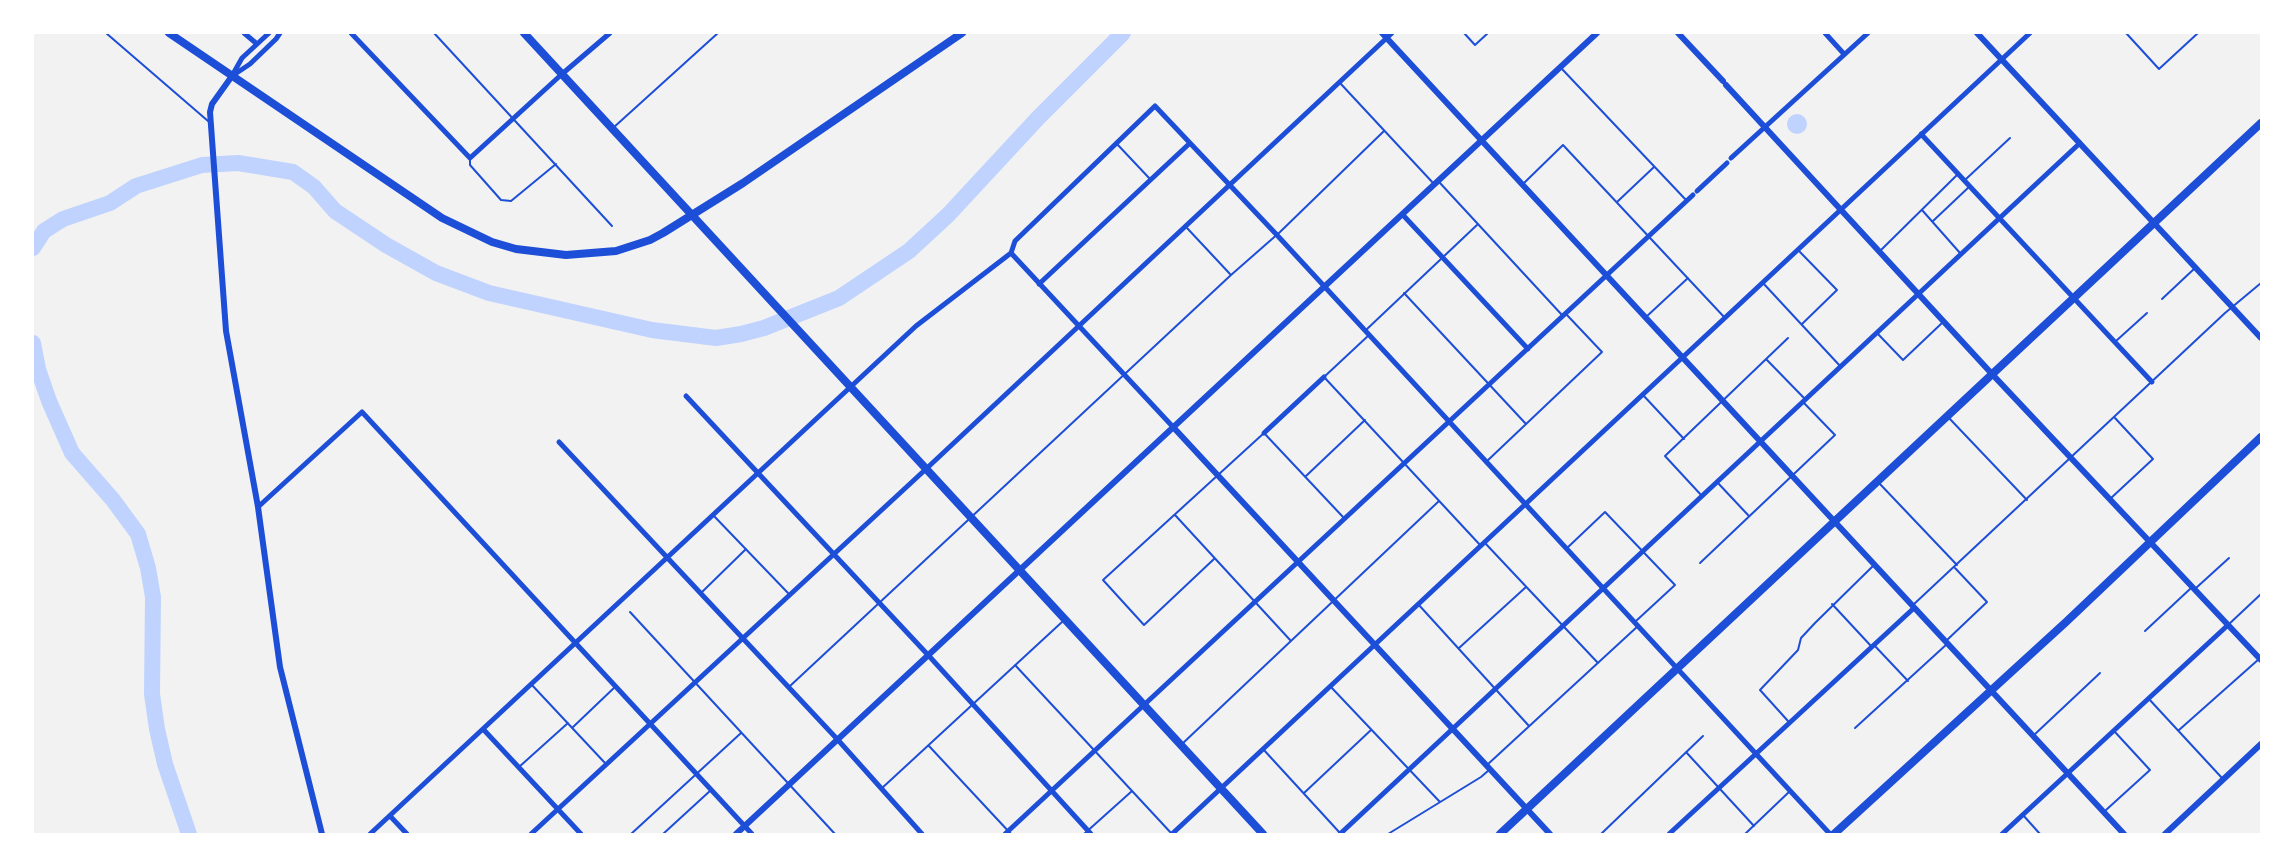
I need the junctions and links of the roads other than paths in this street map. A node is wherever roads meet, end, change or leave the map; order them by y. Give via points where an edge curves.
1 (106, 33) edge
2 (169, 33) edge
3 (244, 33) edge
4 (269, 33) edge
5 (279, 33) edge
6 (351, 33) edge
7 (434, 33) edge
8 (524, 33) edge
9 (610, 33) edge
10 (718, 33) edge
11 (962, 33) edge
12 (1464, 33) edge
13 (1488, 33) edge
14 (1597, 33) edge
15 (1678, 33) edge
16 (1825, 33) edge
17 (1868, 33) edge
18 (1977, 33) edge
19 (2030, 33) edge
20 (2127, 33) edge
21 (2198, 33) edge
22 (1387, 35) edge
23 (257, 44) junction
24 (1844, 54) junction
25 (2001, 59) junction
26 (1560, 67) junction
27 (562, 74) junction
28 (232, 76) junction
29 (1340, 83) junction
30 (513, 118) junction
31 (210, 123) junction
32 (2261, 123) edge
33 (1765, 127) junction
34 (613, 128) junction
35 (1384, 131) junction
36 (1921, 134) junction
37 (2010, 138) dead end
38 (1480, 140) junction
39 (1115, 142) junction
40 (1190, 143) junction
41 (2080, 143) junction
42 (470, 158) junction
43 (556, 164) junction
44 (1654, 167) junction
45 (1958, 174) junction
46 (1150, 179) junction
47 (1965, 180) junction
48 (1436, 183) junction
49 (1229, 184) junction
50 (1522, 184) junction
51 (1970, 186) junction
52 (1686, 201) junction
53 (1617, 202) junction
54 (1842, 210) junction
55 (1922, 210) junction
56 (1402, 214) junction
57 (2000, 218) junction
58 (1932, 222) junction
59 (1478, 224) junction
60 (2154, 224) junction
61 (612, 226) dead end
62 (1185, 226) junction
63 (1276, 234) junction
64 (1649, 237) junction
65 (1798, 250) junction
66 (1880, 251) junction
67 (1011, 253) junction
68 (1961, 254) junction
69 (1442, 256) junction
70 (2195, 268) junction
71 (1231, 275) junction
72 (1607, 277) junction
73 (1688, 278) junction
74 (1763, 283) junction
75 (2261, 283) edge
76 (1039, 284) junction
77 (1324, 286) junction
78 (1404, 293) junction
79 (1918, 294) junction
80 (2074, 298) junction
81 (2162, 299) dead end
82 (2232, 308) junction
83 (2147, 313) dead end
84 (1565, 316) junction
85 (1645, 317) junction
86 (1725, 318) junction
87 (1944, 321) junction
88 (1802, 324) junction
89 (1079, 326) junction
90 (1877, 332) junction
91 (1367, 333) junction
92 (1788, 338) dead end
93 (2261, 338) edge
94 (2115, 342) junction
95 (1528, 349) junction
96 (1683, 358) junction
97 (1766, 359) junction
98 (1841, 367) junction
99 (1992, 374) junction
100 (1125, 375) junction
101 (1324, 376) junction
102 (2152, 382) junction
103 (1489, 386) junction
104 (1643, 395) junction
105 (686, 396) dead end
106 (1723, 401) junction
107 (1804, 401) junction
108 (1947, 416) junction
109 (2114, 418) junction
110 (1365, 420) junction
111 (1449, 422) junction
112 (1526, 424) junction
113 (1174, 428) junction
114 (1264, 433) junction
115 (2261, 437) edge
116 (1684, 439) junction
117 (559, 442) dead end
118 (1760, 442) junction
119 (2072, 458) junction
120 (1486, 462) junction
121 (1405, 464) junction
122 (926, 469) junction
123 (759, 473) junction
124 (1218, 475) junction
125 (1305, 476) junction
126 (1791, 476) junction
127 (1877, 481) junction
128 (1717, 482) junction
129 (1702, 496) junction
130 (2110, 499) junction
131 (2027, 500) junction
132 (1439, 501) junction
133 (1525, 504) junction
134 (258, 507) junction
135 (713, 515) junction
136 (1174, 515) junction
137 (1748, 515) junction
138 (970, 518) junction
139 (1345, 519) junction
140 (1834, 522) junction
141 (2150, 543) junction
142 (1483, 544) junction
143 (746, 549) junction
144 (1566, 549) junction
145 (1643, 552) junction
146 (834, 554) junction
147 (668, 558) junction
148 (2229, 558) dead end
149 (1214, 559) junction
150 (1299, 562) junction
151 (1701, 563) dead end
152 (1874, 565) junction
153 (1956, 566) junction
154 (1020, 571) junction
155 (1526, 587) junction
156 (2194, 588) junction
157 (1603, 589) junction
158 (701, 593) junction
159 (2261, 594) edge
160 (790, 595) junction
161 (1334, 601) junction
162 (879, 603) junction
163 (1254, 603) junction
164 (1418, 604) junction
165 (1832, 604) junction
166 (1913, 607) junction
167 (630, 612) dead end
168 (1064, 620) junction
169 (1636, 625) junction
170 (2228, 625) junction
171 (1563, 626) junction
172 (2145, 631) dead end
173 (743, 638) junction
174 (1291, 641) junction
175 (575, 643) junction
176 (1946, 643) junction
177 (1375, 645) junction
178 (1873, 646) junction
179 (1459, 648) junction
180 (929, 656) junction
181 (2261, 658) edge
182 (1598, 663) junction
183 (1015, 665) junction
184 (1678, 670) junction
185 (2100, 673) dead end
186 (1908, 681) junction
187 (695, 682) junction
188 (531, 684) junction
189 (616, 686) junction
190 (1330, 686) junction
191 (788, 687) junction
192 (1495, 688) junction
193 (1989, 690) junction
194 (2148, 698) junction
195 (973, 704) junction
196 (1144, 706) junction
197 (1789, 722) junction
198 (568, 723) junction
199 (650, 723) junction
200 (1530, 726) junction
201 (572, 728) junction
202 (1855, 728) dead end
203 (483, 729) junction
204 (1452, 729) junction
205 (1371, 730) junction
206 (2179, 730) junction
207 (2113, 731) junction
208 (741, 733) junction
209 (1703, 736) dead end
210 (2033, 736) junction
211 (838, 740) junction
212 (2261, 744) edge
213 (929, 746) junction
214 (1181, 746) junction
215 (1263, 749) junction
216 (1095, 751) junction
217 (1686, 752) junction
218 (1755, 754) junction
219 (606, 764) junction
220 (519, 767) junction
221 (1488, 767) junction
222 (1410, 769) junction
223 (696, 773) junction
224 (2067, 773) junction
225 (2223, 779) junction
226 (790, 785) junction
227 (1220, 788) junction
228 (1719, 788) junction
229 (881, 789) junction
230 (711, 790) junction
231 (1053, 790) junction
232 (1132, 791) junction
233 (1790, 791) junction
234 (1304, 793) junction
235 (1440, 802) junction
236 (558, 809) junction
237 (1527, 810) junction
238 (2103, 812) junction
239 (2022, 815) junction
240 (390, 816) junction
241 (745, 826) junction
242 (1754, 826) junction
243 (1008, 833) edge
244 (1088, 833) edge
245 (322, 834) edge
246 (370, 834) edge
247 (407, 834) edge
248 (531, 834) edge
249 (581, 834) edge
250 (631, 834) edge
251 (663, 834) edge
252 (736, 834) edge
253 (752, 834) edge
254 (834, 834) edge
255 (922, 834) edge
256 (1172, 834) edge
257 (1263, 834) edge
258 (1341, 834) edge
259 (1388, 834) edge
260 (1500, 834) edge
261 (1550, 834) edge
262 (1601, 834) edge
263 (1669, 834) edge
264 (1745, 834) edge
265 (1830, 834) edge
266 (1834, 834) edge
267 (2002, 834) edge
268 (2040, 834) edge
269 (2124, 834) edge
270 (2164, 834) edge

1 - 31 lane
2 - 28 main road
3 - 23 street
4 - 23 street
5 - 28 street via 250,64
6 - 42 street
7 - 30 lane
8 - 27 main road
9 - 27 street
10 - 34 lane
11 - 28 main road via 697,213 650,240 591,254 516,249 471,233 392,186
12 - 13 lane via 1475,45
14 - 26 street
15 - 33 street
16 - 24 street
17 - 24 street
18 - 25 street
19 - 25 street
20 - 21 lane via 2159,69
22 - 29 street
22 - 38 street
23 - 28 street via 242,58
24 - 33 street
25 - 36 street
25 - 41 street
26 - 38 street
26 - 44 lane
27 - 30 street
27 - 34 main road
28 - 31 street via 212,104
29 - 35 lane
29 - 49 street
30 - 42 street
30 - 43 lane
31 - 134 street via 226,331
32 - 60 main road
33 - 52 street
33 - 54 street
34 - 122 main road
35 - 48 lane
35 - 63 lane
36 - 45 street
36 - 54 street
37 - 47 lane
38 - 48 street
38 - 50 street
39 - 40 street via 1155,106
39 - 46 lane
39 - 67 street via 1015,241
40 - 46 street
40 - 49 street
41 - 57 street
41 - 60 street
42 - 43 lane via 470,165 501,200 511,201
43 - 61 lane
44 - 52 lane
44 - 53 lane
45 - 47 street
45 - 55 lane
46 - 76 street
47 - 51 street
48 - 56 street
48 - 59 lane
49 - 62 street
49 - 63 street
50 - 53 lane via 1563,145
50 - 72 street
51 - 57 street
51 - 58 lane
52 - 64 street
53 - 64 lane
54 - 65 street
54 - 66 street
55 - 58 lane
55 - 66 lane
56 - 69 street
56 - 77 street
57 - 68 street
57 - 80 street
58 - 68 lane
59 - 69 lane
59 - 84 lane
60 - 70 street
60 - 80 main road
62 - 71 lane
62 - 89 street
63 - 71 lane
63 - 77 street
64 - 72 street
64 - 73 lane
65 - 74 street
65 - 88 lane via 1837,290
66 - 79 street
67 - 76 street
67 - 123 street via 916,326
68 - 79 street
69 - 78 lane
69 - 95 street
70 - 81 lane
70 - 82 street
71 - 100 lane
72 - 84 street
72 - 85 street
73 - 85 lane
73 - 86 lane
74 - 86 street
74 - 88 lane
75 - 82 lane
76 - 89 street
77 - 91 street
77 - 113 street
78 - 91 lane
78 - 103 lane
79 - 87 street
79 - 90 street
80 - 94 street
80 - 99 main road
82 - 93 street
82 - 102 lane
83 - 94 lane
84 - 95 street
84 - 112 lane via 1602,352
85 - 96 street
86 - 96 street
87 - 90 lane via 1903,360
87 - 99 street
88 - 98 lane
89 - 100 street
89 - 122 street
90 - 98 street
91 - 101 lane
91 - 111 street
92 - 97 lane
94 - 102 street
95 - 103 street
96 - 104 street
96 - 106 street
97 - 106 lane
97 - 107 lane
98 - 107 street
99 - 108 main road
99 - 119 street
100 - 113 street
100 - 138 lane
101 - 110 lane
101 - 114 street
102 - 109 lane
103 - 111 street
103 - 112 lane
104 - 116 lane
104 - 133 street
105 - 123 street
106 - 116 lane
106 - 118 street
107 - 118 street
107 - 126 lane via 1835,435
108 - 127 main road
108 - 131 lane
109 - 119 lane
109 - 130 lane via 2153,459
110 - 121 lane
110 - 125 lane
111 - 120 street
111 - 121 street
112 - 120 lane
113 - 124 street
113 - 154 street
114 - 124 lane
114 - 125 lane
115 - 141 main road
116 - 129 lane via 1665,456
117 - 147 street
118 - 126 street
118 - 128 street
119 - 130 street
119 - 131 lane
120 - 133 street
121 - 132 lane
121 - 139 street
122 - 138 main road
122 - 146 street
123 - 135 street
123 - 146 street
124 - 136 lane
124 - 150 street
125 - 139 lane
126 - 137 lane
126 - 140 street
127 - 140 main road
127 - 153 lane
128 - 129 street
128 - 137 lane
129 - 145 street
130 - 141 street
131 - 153 lane
132 - 142 lane
132 - 161 lane
133 - 142 street
133 - 144 street
134 - 175 street via 362,412
134 - 245 street via 280,667
135 - 143 lane
135 - 147 street
136 - 149 lane
136 - 149 lane via 1103,580 1144,625
137 - 151 lane
138 - 154 main road
138 - 162 lane
139 - 150 street
140 - 152 street
140 - 184 main road
141 - 156 street
141 - 193 main road
142 - 155 lane
142 - 164 street
143 - 158 lane
143 - 160 lane
144 - 145 lane via 1605,512
144 - 157 street
145 - 157 street
145 - 169 lane via 1675,585
146 - 160 street
146 - 162 street
147 - 158 street
147 - 175 street
148 - 156 lane
149 - 163 lane
150 - 161 street
150 - 163 street
152 - 165 lane
152 - 166 street
153 - 166 lane
153 - 176 lane via 1987,602
154 - 168 main road
154 - 180 street
155 - 171 lane
155 - 179 lane
156 - 170 street
156 - 172 lane
157 - 169 street
157 - 171 street
158 - 173 street
159 - 170 lane
160 - 173 street
161 - 174 lane
161 - 177 street
162 - 180 street
162 - 191 lane
163 - 174 lane
163 - 196 street
164 - 177 street
164 - 179 lane
165 - 178 lane
165 - 197 lane via 1801,638 1798,651 1760,690
166 - 176 street
166 - 178 street
167 - 187 lane
168 - 183 lane
168 - 196 main road
169 - 182 lane
169 - 184 street
170 - 181 street
170 - 194 street
171 - 182 lane
171 - 192 street
173 - 187 street
173 - 191 street
174 - 214 lane
175 - 188 street
175 - 189 street
176 - 186 lane
176 - 193 street
177 - 190 street
177 - 204 street
178 - 186 lane
178 - 197 street
179 - 192 lane
180 - 195 street
180 - 211 street
181 - 206 lane
182 - 200 lane
183 - 195 lane
183 - 216 lane
184 - 218 street
184 - 237 main road
185 - 210 lane
186 - 202 lane
187 - 199 street
187 - 208 lane
188 - 198 lane
188 - 203 street
189 - 199 street
189 - 201 lane
190 - 205 lane
190 - 215 street
191 - 211 street
192 - 200 lane
192 - 204 street
193 - 210 street
193 - 266 main road
194 - 206 lane
194 - 207 street
195 - 213 lane
195 - 231 street
196 - 214 main road
196 - 216 street
197 - 218 street
198 - 201 lane
198 - 220 lane
199 - 219 street
199 - 223 street
200 - 221 lane
201 - 219 lane
203 - 220 street
203 - 240 street
204 - 221 street
204 - 222 street
205 - 222 lane
205 - 234 lane
206 - 225 lane
207 - 224 street
207 - 238 lane via 2150,770
208 - 223 lane
208 - 226 lane
209 - 217 lane
210 - 224 street
211 - 226 street
211 - 229 street
212 - 225 street
213 - 229 lane
213 - 243 lane
214 - 227 main road
215 - 227 street
215 - 234 lane
216 - 231 street
216 - 232 lane
217 - 228 lane
217 - 262 lane
218 - 228 street
218 - 233 street
219 - 236 street
220 - 236 street
221 - 235 lane via 1481,777
221 - 237 street
222 - 235 lane
222 - 258 street
223 - 230 street
223 - 250 lane
224 - 238 street
224 - 239 street
225 - 270 street
226 - 241 street
226 - 254 lane
227 - 256 street
227 - 257 main road
228 - 242 lane
228 - 263 street
229 - 255 street
230 - 241 street
230 - 251 lane
231 - 243 street
231 - 244 street
232 - 244 lane
232 - 256 lane
233 - 242 lane
233 - 265 street
234 - 258 lane
235 - 259 lane
236 - 248 street
236 - 249 street
237 - 260 main road
237 - 261 street
238 - 269 street
239 - 267 street
239 - 268 lane
240 - 246 street
240 - 247 street
241 - 252 street
241 - 253 street
242 - 264 lane

